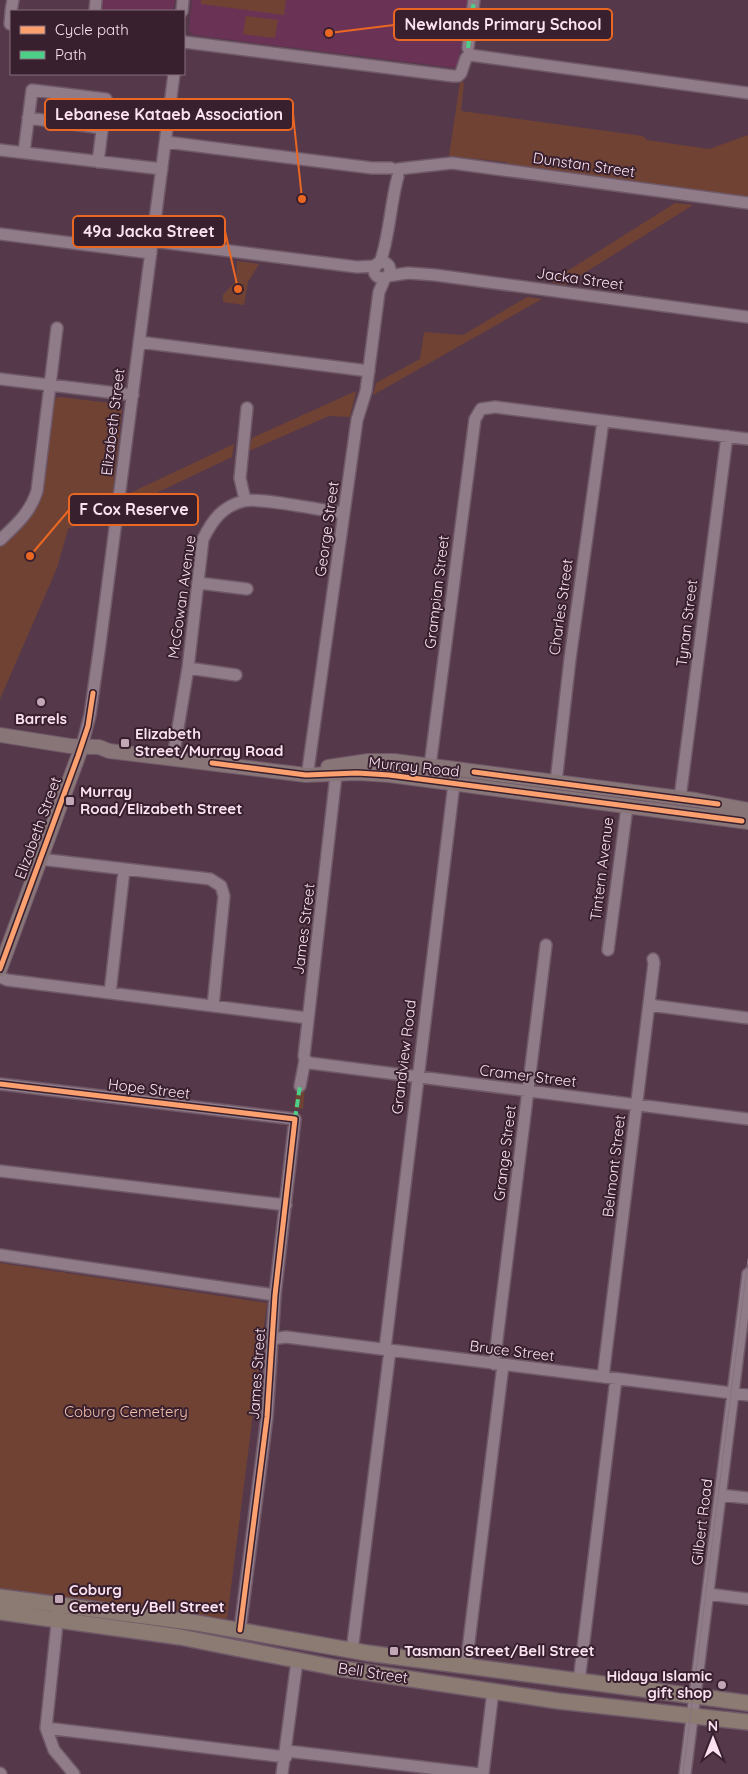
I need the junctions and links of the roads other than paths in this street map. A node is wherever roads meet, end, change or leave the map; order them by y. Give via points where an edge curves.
1 (474, 0) edge
2 (0, 14) edge
3 (9, 18) edge
4 (185, 42) edge
5 (467, 52) junction
6 (174, 75) edge
7 (748, 93) edge
8 (28, 118) junction
9 (102, 128) junction
10 (166, 142) junction
11 (0, 150) edge
12 (24, 152) junction
13 (98, 162) junction
14 (162, 169) junction
15 (395, 173) junction
16 (748, 203) edge
17 (0, 234) edge
18 (152, 241) junction
19 (151, 253) junction
20 (382, 270) junction
21 (748, 317) edge
22 (57, 328) dead end
23 (139, 342) junction
24 (369, 370) junction
25 (0, 379) edge
26 (50, 385) junction
27 (133, 395) junction
28 (247, 408) dead end
29 (603, 421) junction
30 (727, 436) junction
31 (748, 439) edge
32 (245, 500) junction
33 (344, 513) junction
34 (2, 537) edge
35 (199, 583) junction
36 (247, 589) dead end
37 (188, 668) junction
38 (236, 675) dead end
39 (0, 735) edge
40 (82, 746) junction
41 (173, 758) junction
42 (430, 766) junction
43 (456, 769) junction
44 (308, 770) junction
45 (285, 771) junction
46 (336, 774) junction
47 (428, 780) junction
48 (556, 782) junction
49 (454, 784) junction
50 (629, 791) junction
51 (553, 797) junction
52 (680, 798) junction
53 (718, 804) junction
54 (748, 806) edge
55 (627, 807) junction
56 (748, 810) edge
57 (678, 813) junction
58 (748, 822) edge
59 (40, 858) junction
60 (124, 870) junction
61 (546, 945) dead end
62 (608, 950) dead end
63 (653, 959) dead end
64 (0, 969) edge
65 (0, 977) edge
66 (110, 993) junction
67 (648, 1005) junction
68 (212, 1006) junction
69 (308, 1018) junction
70 (748, 1018) edge
71 (305, 1060) junction
72 (418, 1078) junction
73 (0, 1084) edge
74 (300, 1086) dead end
75 (528, 1090) junction
76 (637, 1105) junction
77 (295, 1119) joint
78 (748, 1119) edge
79 (0, 1171) edge
80 (286, 1205) junction
81 (0, 1255) edge
82 (748, 1274) edge
83 (275, 1295) junction
84 (272, 1339) junction
85 (387, 1350) junction
86 (498, 1364) junction
87 (603, 1377) junction
88 (616, 1379) junction
89 (733, 1393) junction
90 (748, 1395) edge
91 (721, 1495) junction
92 (748, 1498) edge
93 (708, 1594) junction
94 (0, 1597) edge
95 (748, 1599) edge
96 (0, 1612) edge
97 (59, 1612) junction
98 (240, 1630) junction
99 (269, 1635) junction
100 (352, 1651) junction
101 (272, 1656) junction
102 (297, 1661) junction
103 (466, 1666) junction
104 (579, 1682) junction
105 (493, 1691) junction
106 (696, 1696) junction
107 (748, 1703) edge
108 (692, 1717) junction
109 (748, 1722) edge
110 (46, 1728) junction
111 (286, 1754) junction
112 (74, 1774) edge
113 (282, 1774) edge
114 (481, 1774) edge
115 (685, 1774) edge

1 - 5 street
2 - 3 street
4 - 5 street via 453,76 461,73
5 - 7 street
6 - 10 street, Elizabeth Street
8 - 9 street
8 - 9 street via 32,90 106,99
8 - 12 street
9 - 13 street
10 - 14 street, Elizabeth Street
10 - 15 street
11 - 12 street
12 - 13 street
13 - 14 street
14 - 18 street, Elizabeth Street
15 - 16 street, Dunstan Street via 452,163
15 - 20 street, George Street
17 - 19 street
18 - 19 street, Elizabeth Street
18 - 20 street, Jacka Street
19 - 23 street, Elizabeth Street
20 - 21 street, Jacka Street
20 - 24 street, George Street
22 - 26 street
23 - 24 street
23 - 27 street, Elizabeth Street
24 - 33 street, George Street via 357,420
25 - 26 street
26 - 27 street
26 - 34 street via 32,504 24,517
27 - 40 street, Elizabeth Street via 90,715
28 - 32 street via 240,478
29 - 30 street
29 - 42 street, Grampian Street via 494,407 481,409 476,419
29 - 48 street, Charles Street
30 - 31 street
30 - 52 street, Tynan Street
32 - 33 street
32 - 35 street, McGowan Avenue via 224,510 212,522 203,539
33 - 44 street, George Street
35 - 36 street
35 - 37 street, McGowan Avenue
37 - 38 street
37 - 41 street, McGowan Avenue
39 - 40 main road, Murray Road
40 - 41 main road, Murray Road
40 - 59 main road, Elizabeth Street
41 - 45 main road, Murray Road
42 - 43 main road, Murray Road
42 - 44 main road, Murray Road via 381,760
42 - 47 main road, Grampian Street
43 - 48 main road, Murray Road
43 - 49 main road, Grandview Road
44 - 45 main road, Murray Road
45 - 46 main road, Murray Road via 306,775
46 - 47 main road, Murray Road
46 - 69 street, James Street
47 - 49 main road, Murray Road
48 - 50 main road, Murray Road
48 - 51 main road, Charles Street
49 - 51 main road, Murray Road
49 - 72 street, Grandview Road
50 - 52 main road, Murray Road
50 - 55 main road, Tintern Avenue
51 - 55 main road, Murray Road
52 - 53 main road, Murray Road
52 - 57 main road, Tynan Street
53 - 54 street
53 - 56 main road, Murray Road
55 - 57 main road, Murray Road
55 - 62 street, Tintern Avenue
57 - 58 main road, Murray Road
59 - 60 street
59 - 64 main road, Elizabeth Street
60 - 66 street
60 - 68 street via 210,879 222,886 224,896
61 - 75 street, Grange Street
63 - 67 street, Belmont Street
65 - 66 street
66 - 68 street
67 - 70 street
67 - 76 street, Belmont Street
68 - 69 street
69 - 71 street, James Street
71 - 72 street, Cramer Street
71 - 74 street, James Street
72 - 75 street, Cramer Street
72 - 85 street, Grandview Road
73 - 77 street, Hope Street
75 - 76 street, Cramer Street
75 - 86 street, Grange Street
76 - 78 street, Cramer Street
76 - 87 street, Belmont Street
77 - 80 street, James Street
79 - 80 street
80 - 83 street, James Street
81 - 83 street
82 - 89 street, Gilbert Road
83 - 84 street, James Street
84 - 85 street, Bruce Street via 286,1337
84 - 98 street, James Street via 267,1418
85 - 86 street, Bruce Street
85 - 100 street, Grandview Road
86 - 87 street, Bruce Street
86 - 103 street, Grange Street
87 - 88 street, Bruce Street
88 - 89 street, Bruce Street
88 - 104 street
89 - 90 street, Bruce Street
89 - 91 street, Gilbert Road
91 - 92 street
91 - 93 street, Gilbert Road
93 - 95 street
93 - 106 street, Gilbert Road
94 - 97 highway, Bell Street
96 - 97 highway, Bell Street
97 - 98 highway, Bell Street
97 - 101 highway, Bell Street
97 - 110 street
98 - 99 highway, Bell Street
99 - 100 highway, Bell Street
99 - 101 highway
100 - 103 highway, Bell Street
101 - 102 highway, Bell Street
102 - 105 highway, Bell Street
102 - 111 street
103 - 104 highway, Bell Street
104 - 106 highway, Bell Street
105 - 108 highway, Bell Street
105 - 114 street
106 - 107 highway, Bell Street
106 - 108 street, Gilbert Road
108 - 109 highway, Bell Street
108 - 115 street, Gilbert Road
110 - 111 street
110 - 112 street via 54,1750
111 - 113 street
111 - 114 street

